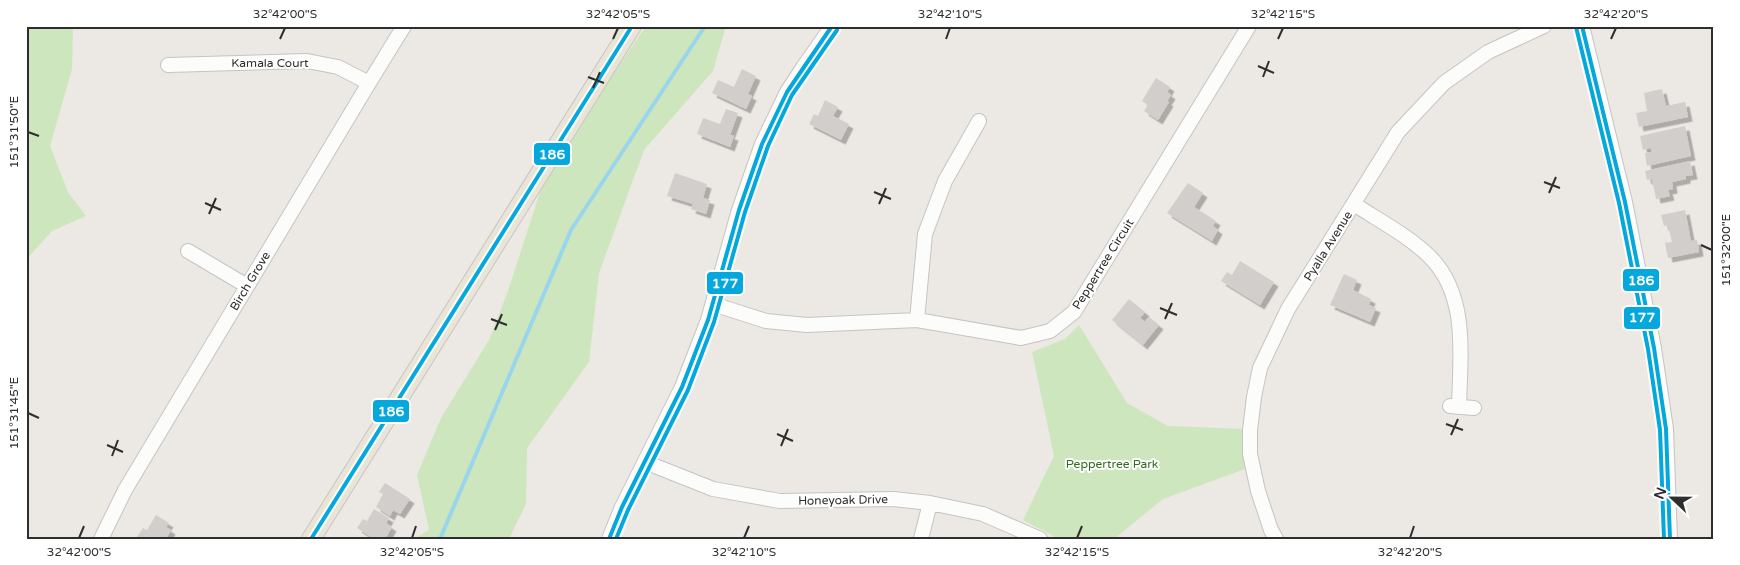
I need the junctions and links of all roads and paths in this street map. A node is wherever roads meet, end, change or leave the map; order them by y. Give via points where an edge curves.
1 (404, 26) edge
2 (632, 26) edge
3 (832, 26) edge
4 (1249, 26) edge
5 (1544, 26) edge
6 (1582, 26) edge
7 (168, 65) dead end
8 (368, 82) junction
9 (979, 121) dead end
10 (1354, 204) junction
11 (188, 251) dead end
12 (247, 286) junction
13 (713, 304) junction
14 (917, 320) junction
15 (1474, 408) dead end
16 (645, 462) junction
17 (930, 503) junction
18 (101, 539) edge
19 (311, 539) edge
20 (609, 539) edge
21 (921, 539) edge
22 (1040, 539) edge
23 (1276, 539) edge
24 (1670, 539) edge

1 - 8 street, Birch Grove
2 - 19 main road
3 - 13 street via 787,92 762,144
4 - 14 street, Peppertree Circuit via 1074,312 1050,331 1021,338
5 - 10 street, Pyalla Avenue via 1488,52 1444,83 1398,132
6 - 24 street via 1625,202 1654,348 1666,429
7 - 8 street, Kamala Court via 307,61 338,67
8 - 12 street, Birch Grove
9 - 14 street via 945,181 925,234
10 - 15 street via 1418,247 1431,258 1444,277 1455,301 1460,328 1454,407
10 - 23 street, Pyalla Avenue via 1288,309 1260,368 1250,430 1250,454 1258,491
11 - 12 street
12 - 18 street, Birch Grove via 125,490
13 - 14 street, Peppertree Circuit via 766,321 807,325
13 - 16 street via 682,387
16 - 17 street, Honeyoak Drive via 713,489 780,501 893,499
16 - 20 street
17 - 21 street
17 - 22 street, Honeyoak Drive via 983,514

